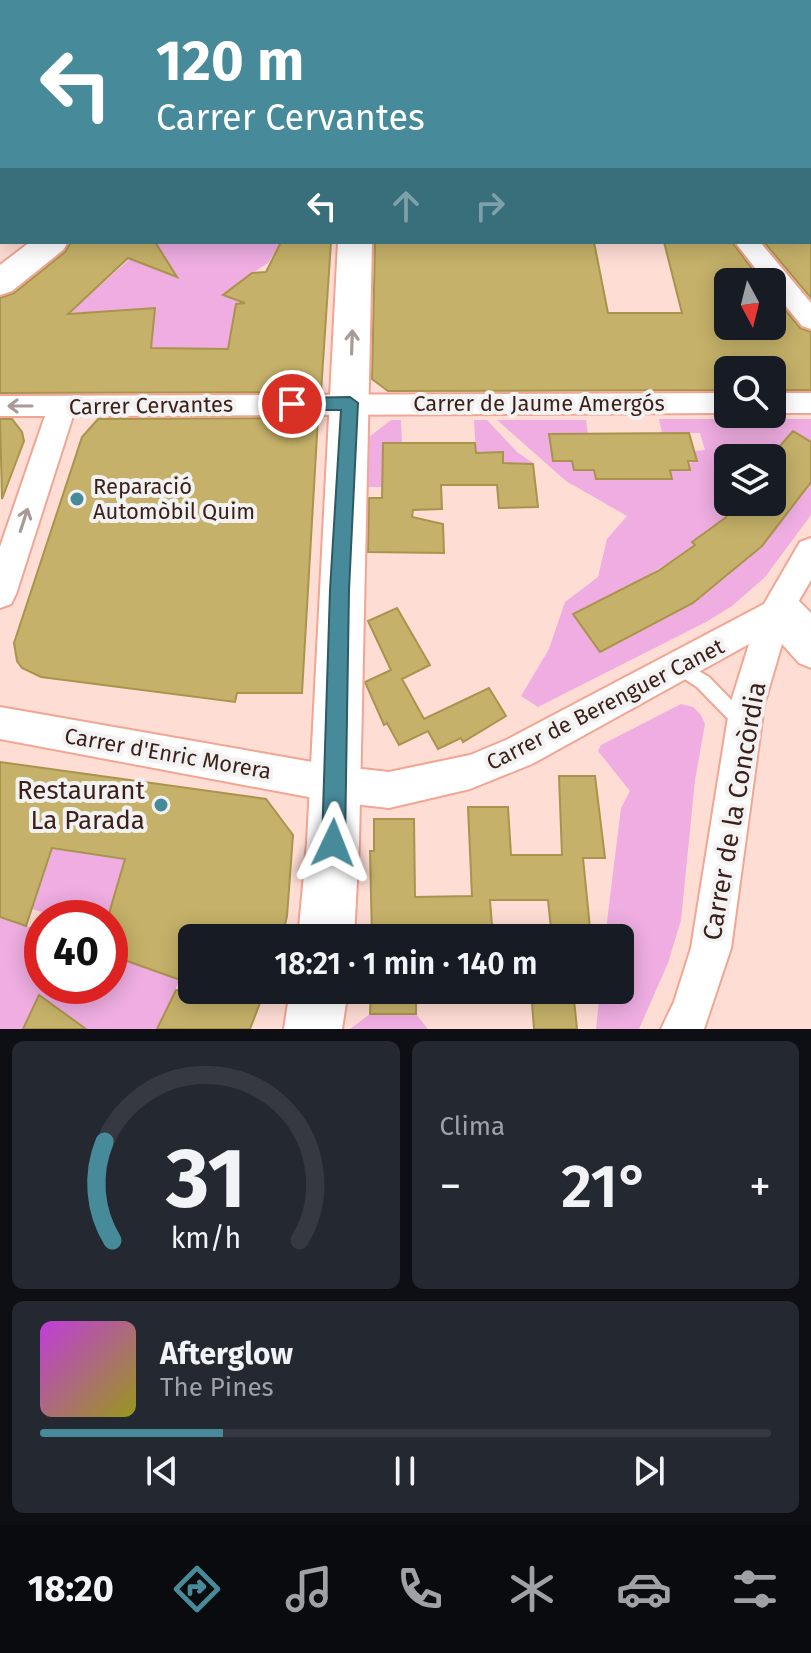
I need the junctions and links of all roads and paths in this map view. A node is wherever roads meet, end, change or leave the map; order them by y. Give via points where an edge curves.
1 (49, 244) edge
2 (355, 244) edge
3 (749, 244) edge
4 (0, 283) edge
5 (811, 320) edge
6 (350, 403) junction
7 (714, 403) edge
8 (786, 403) edge
9 (811, 403) edge
10 (0, 406) edge
11 (62, 406) junction
12 (811, 551) edge
13 (0, 594) edge
14 (780, 606) junction
15 (811, 623) edge
16 (811, 653) edge
17 (680, 667) junction
18 (0, 723) edge
19 (743, 724) junction
20 (335, 784) junction
21 (327, 924) edge
22 (317, 1004) edge
23 (313, 1029) edge
24 (682, 1029) edge

1 - 4 street
6 -> 2 street
3 - 5 street
6 - 7 street, Carrer de Jaume Amergós
6 - 11 street, Carrer Cervantes
6 - 20 street
8 - 9 street
11 -> 10 street, Carrer Cervantes
13 -> 11 street
12 - 14 street, Carrer de la Concòrdia
14 - 15 lane
14 - 16 street
14 - 17 street, Carrer de Berenguer Canet
14 - 19 street, Carrer de la Concòrdia
17 - 19 lane via 722,699
17 - 20 street, Carrer de Berenguer Canet via 519,752 470,772 389,790
18 - 20 street, Carrer d'Enric Morera
19 - 24 street, Carrer de la Concòrdia via 711,948
20 - 21 street
22 - 23 street

